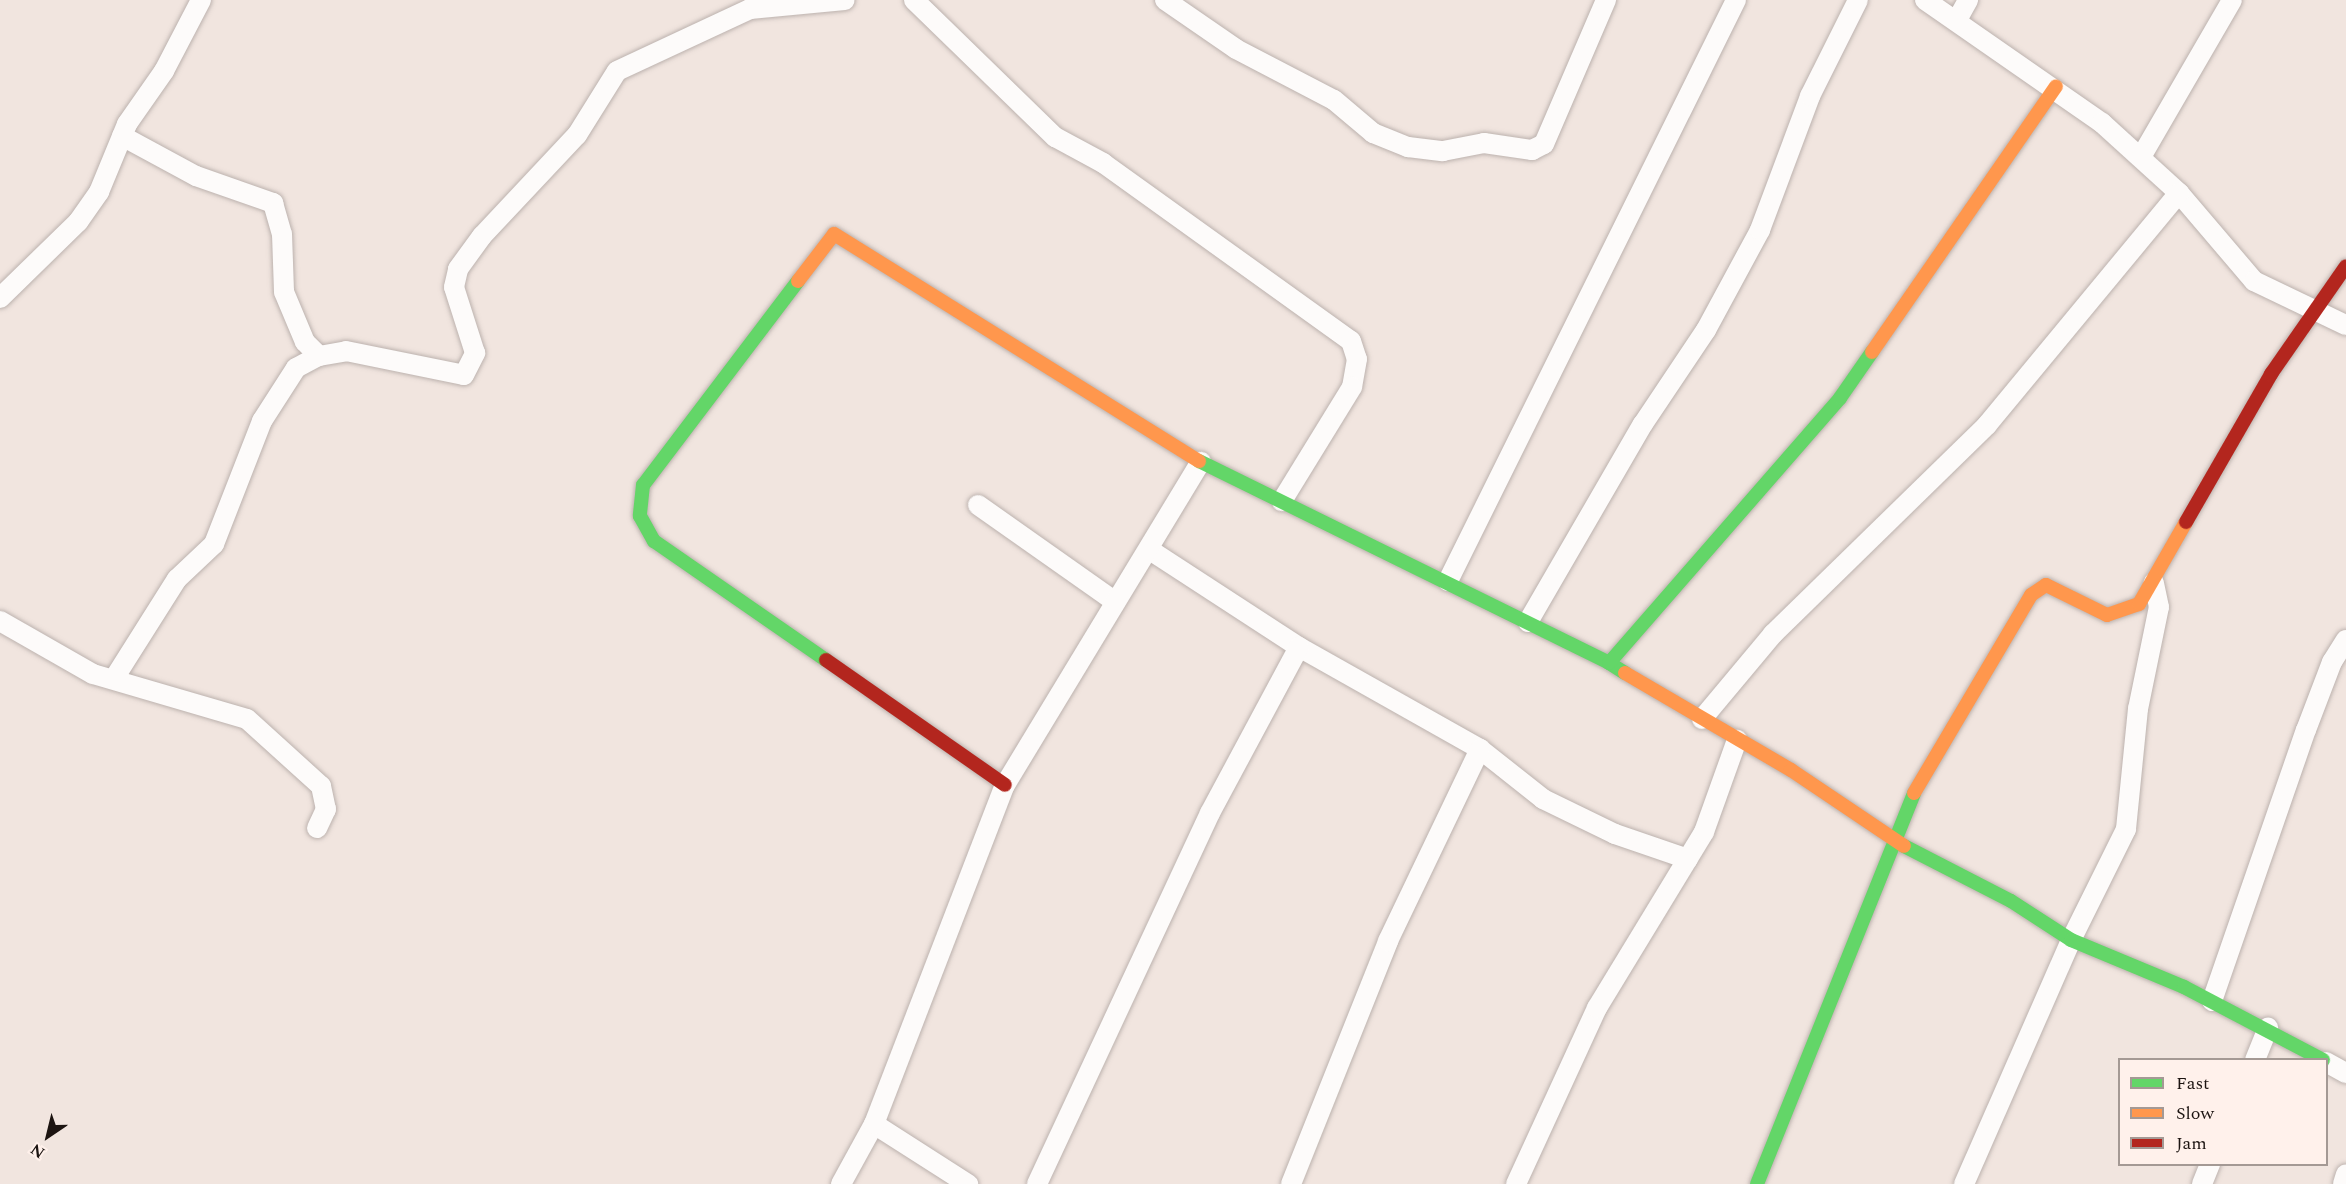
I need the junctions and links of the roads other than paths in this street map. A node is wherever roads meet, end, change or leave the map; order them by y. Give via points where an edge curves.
1 (201, 0) edge
2 (845, 0) edge
3 (914, 0) edge
4 (1165, 0) edge
5 (1606, 0) edge
6 (1736, 0) edge
7 (1858, 0) edge
8 (1925, 0) edge
9 (1968, 0) edge
10 (2232, 0) edge
11 (1957, 20) junction
12 (2056, 86) junction
13 (122, 135) junction
14 (2141, 157) junction
15 (2179, 193) junction
16 (2346, 266) edge
17 (0, 298) edge
18 (2314, 307) junction
19 (2346, 325) edge
20 (312, 349) junction
21 (1201, 462) junction
22 (1282, 501) junction
23 (978, 505) dead end
24 (1150, 550) junction
25 (1448, 581) junction
26 (2154, 583) junction
27 (1114, 601) junction
28 (0, 621) edge
29 (1528, 622) junction
30 (2346, 640) edge
31 (1299, 647) junction
32 (1609, 663) junction
33 (116, 677) junction
34 (1702, 719) junction
35 (1737, 740) junction
36 (1480, 749) junction
37 (1005, 785) junction
38 (317, 828) dead end
39 (1898, 843) junction
40 (1688, 859) junction
41 (2071, 940) junction
42 (2212, 1000) junction
43 (2268, 1028) junction
44 (2255, 1058) edge
45 (2320, 1058) edge
46 (2328, 1063) edge
47 (2346, 1073) edge
48 (874, 1124) junction
49 (2209, 1166) edge
50 (2346, 1174) edge
51 (841, 1184) edge
52 (968, 1184) edge
53 (1037, 1184) edge
54 (1292, 1184) edge
55 (1516, 1184) edge
56 (1757, 1184) edge
57 (1964, 1184) edge
58 (2202, 1184) edge
59 (2343, 1184) edge

1 - 13 street
2 - 20 street via 750,9 617,70 577,135 482,236 458,270 454,287 474,353 464,375 363,352
3 - 22 street via 1055,137 1103,163 1351,341 1358,359 1352,387
4 - 5 street via 1236,49 1334,100 1372,133 1408,147 1443,151 1484,143 1532,150 1544,144
6 - 25 street
7 - 29 street via 1810,96 1760,230 1706,330 1643,424
8 - 11 street
9 - 11 street
10 - 14 street
11 - 12 street
12 - 14 street
12 - 32 street via 1840,398
13 - 17 street via 99,192 78,222
13 - 20 street via 196,176 273,203 282,234 284,292
14 - 15 street
15 - 18 street via 2254,281
15 - 34 street via 1987,425 1773,634
16 - 18 street
18 - 19 street
18 - 26 street via 2271,374
20 - 33 street via 261,421 214,544 177,579
21 - 22 street
21 - 24 street
21 - 37 street via 834,234 643,485 640,516 654,541
22 - 25 street
23 - 27 street
24 - 27 street
24 - 31 street
25 - 29 street
26 - 39 street via 2139,604 2107,615 2046,585 2038,588 1932,758
26 - 41 street via 2159,607 2138,709 2126,829
27 - 37 street
28 - 33 street via 93,674
29 - 32 street
30 - 42 street via 2332,662 2306,730
31 - 36 street
31 - 53 street via 1210,813
32 - 34 street
33 - 38 street via 237,715 260,728 321,786 326,809
34 - 35 street
35 - 39 street
35 - 40 street
36 - 40 street via 1543,799 1615,834
36 - 54 street via 1388,941
37 - 48 street
39 - 41 street via 2011,901
39 - 56 street
40 - 55 street via 1597,1008
41 - 42 street
41 - 57 street
42 - 43 street
43 - 44 street
43 - 45 street
46 - 47 street
48 - 51 street
48 - 52 street
49 - 58 street
50 - 59 street

